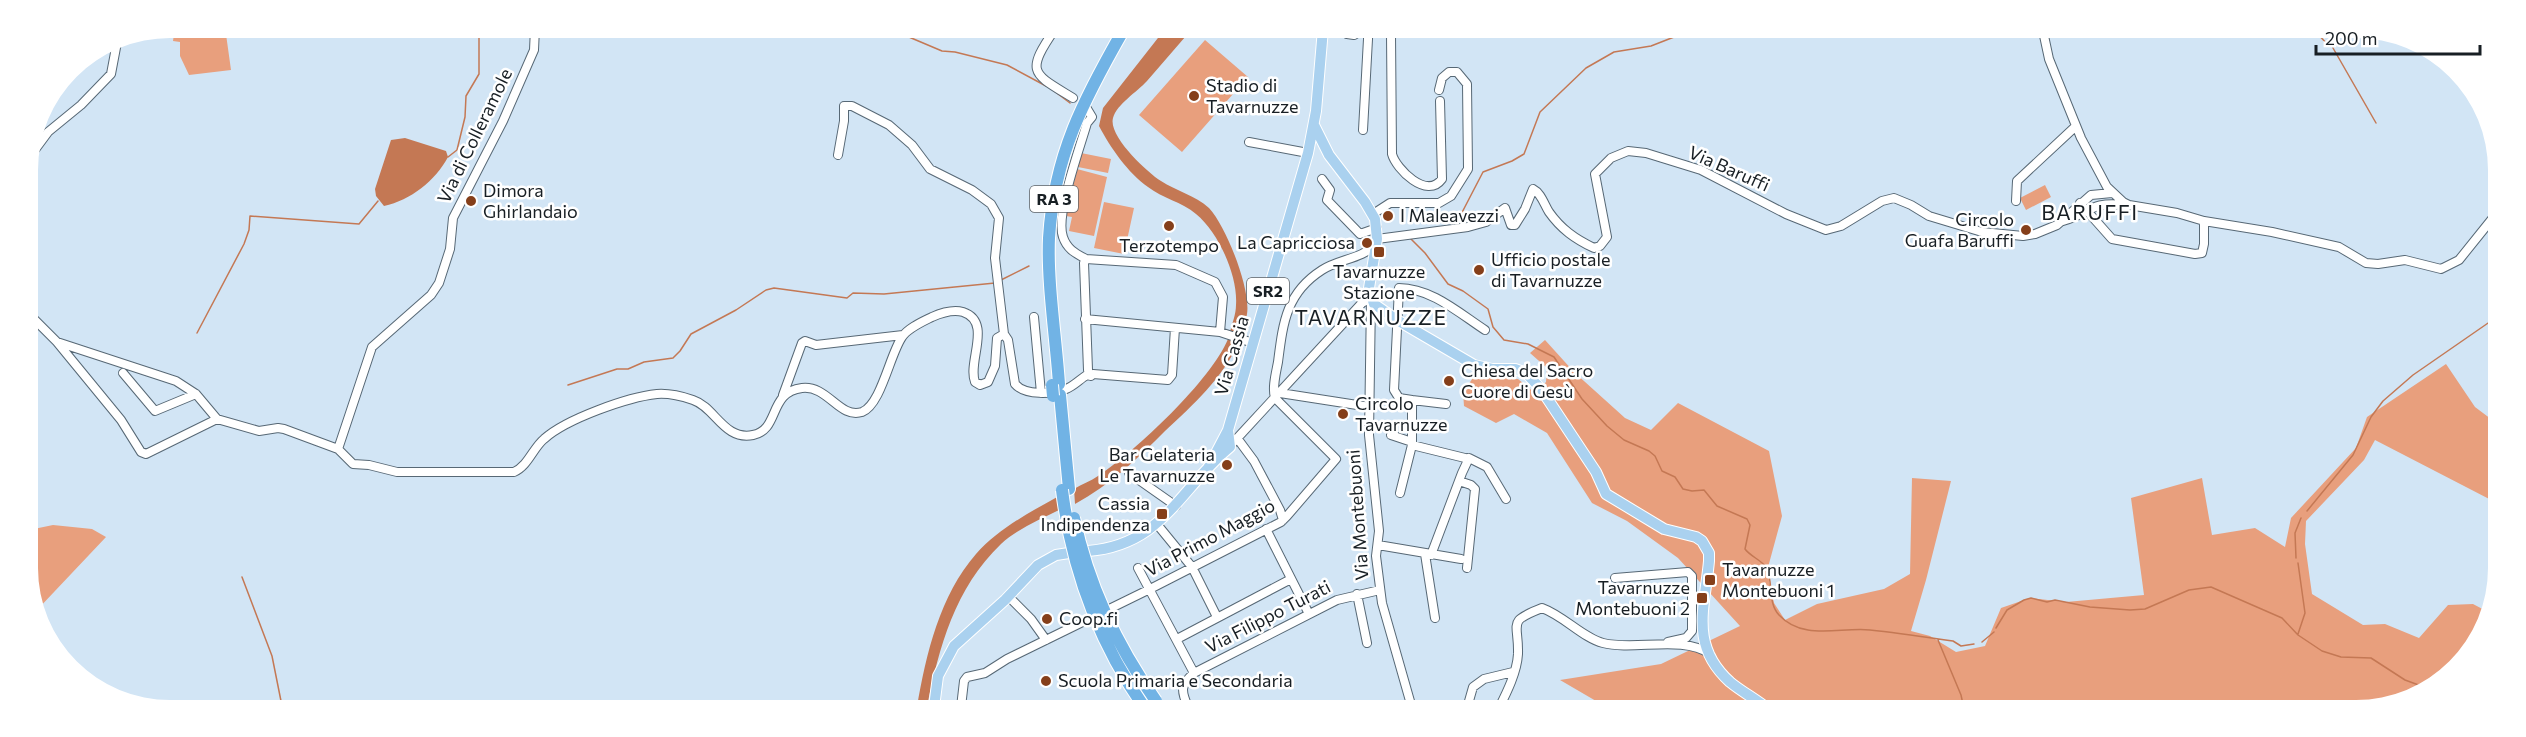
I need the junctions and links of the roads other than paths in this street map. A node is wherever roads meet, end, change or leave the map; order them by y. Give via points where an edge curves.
1 (535, 38) edge
2 (1050, 38) edge
3 (1110, 38) edge
4 (1119, 38) edge
5 (1322, 38) edge
6 (1368, 38) edge
7 (1391, 38) edge
8 (2044, 38) edge
9 (116, 50) edge
10 (1439, 90) dead end
11 (1073, 98) dead end
12 (1440, 101) dead end
13 (1086, 107) dead end
14 (1314, 125) junction
15 (2076, 126) junction
16 (1363, 129) dead end
17 (41, 141) edge
18 (1249, 142) dead end
19 (1310, 145) junction
20 (1327, 151) junction
21 (838, 155) dead end
22 (2098, 171) junction
23 (1322, 179) dead end
24 (2098, 193) junction
25 (2112, 193) junction
26 (2016, 201) dead end
27 (2105, 204) junction
28 (2129, 205) junction
29 (2083, 207) junction
30 (1373, 214) junction
31 (2204, 221) junction
32 (2488, 224) edge
33 (1376, 237) junction
34 (1365, 253) junction
35 (1086, 259) junction
36 (1373, 263) junction
37 (1371, 298) junction
38 (1034, 317) dead end
39 (1086, 319) junction
40 (1397, 320) junction
41 (38, 323) edge
42 (1175, 328) junction
43 (1485, 330) dead end
44 (1224, 333) junction
45 (1004, 334) junction
46 (903, 336) junction
47 (1248, 341) junction
48 (57, 342) junction
49 (123, 372) dead end
50 (1089, 373) junction
51 (1053, 391) junction
52 (196, 394) junction
53 (783, 396) junction
54 (1278, 396) junction
55 (1412, 400) junction
56 (1446, 404) dead end
57 (1370, 407) junction
58 (217, 419) junction
59 (1390, 435) dead end
60 (1230, 440) junction
61 (1412, 443) junction
62 (338, 449) junction
63 (1465, 458) dead end
64 (1129, 473) dead end
65 (1459, 481) junction
66 (1065, 489) junction
67 (1400, 493) dead end
68 (1506, 499) dead end
69 (1176, 506) junction
70 (1283, 520) junction
71 (1156, 523) junction
72 (1266, 529) junction
73 (1378, 544) junction
74 (1088, 551) dead end
75 (1069, 553) dead end
76 (1428, 554) junction
77 (1461, 559) dead end
78 (1192, 567) junction
79 (1138, 568) dead end
80 (1467, 568) dead end
81 (1615, 578) dead end
82 (1291, 579) junction
83 (1150, 589) junction
84 (1380, 590) junction
85 (1357, 594) junction
86 (1009, 597) junction
87 (1699, 600) junction
88 (1309, 614) junction
89 (1217, 617) junction
90 (1435, 618) dead end
91 (1177, 639) junction
92 (1046, 640) junction
93 (1697, 642) junction
94 (1366, 643) dead end
95 (1668, 646) junction
96 (1513, 672) junction
97 (1194, 673) junction
98 (1410, 699) edge
99 (1469, 699) edge
100 (1502, 699) edge
101 (1756, 699) edge
102 (935, 700) edge
103 (962, 700) edge
104 (1139, 700) edge
105 (1156, 700) edge
106 (1185, 700) edge

1 - 62 street, Via di Colleramole via 534,50 503,121 453,218 450,249 439,282 431,295 372,347
2 - 11 street via 1035,69 1041,78
3 - 51 highway, RA 3 via 1068,119 1050,179 1043,239
4 - 51 highway, RA 3 via 1075,120 1057,179 1049,239
5 - 14 main road, Via Cassia / SR2
6 - 16 street
7 - 12 street via 1392,154 1394,162 1423,187 1438,185 1442,179
8 - 15 street
9 - 17 street via 111,74
10 - 30 street via 1442,78 1449,72 1457,72 1467,84 1468,169 1451,196 1439,203 1390,202
13 - 35 street via 1092,117 1062,213 1062,235 1072,252
14 - 19 main road, Via Cassia / SR2
14 - 20 main road
15 - 22 street
15 - 26 street via 2017,181
18 - 19 street
19 - 20 main road via 1319,140
19 - 47 main road, Via Cassia / SR2
20 - 30 main road
21 - 45 street via 844,106 852,106 889,125 912,145 930,169 992,204 999,218 995,258
22 - 24 street
22 - 25 street
23 - 33 street via 1330,190 1327,200 1360,234
24 - 25 street
24 - 27 street
24 - 29 street, Via Baruffi
25 - 27 street
25 - 28 street
27 - 28 street, Via Baruffi
27 - 29 street, Via Baruffi
28 - 31 street, Via Baruffi
29 - 31 street via 2112,239 2198,255 2204,249
29 - 33 street, Via Baruffi via 2077,217 2035,234 1996,234 1929,216 1894,198 1826,230 1701,170 1628,151 1611,158 1595,174 1607,237 1600,246 1594,248 1569,235 1533,189 1515,225 1511,225 1502,208 1486,222 1468,227
30 - 33 main road
31 - 32 street, Via Baruffi via 2338,248 2366,263 2405,260 2441,269 2459,260
33 - 34 street
33 - 36 main road, Via Montebuoni
34 - 36 street
34 - 54 street via 1322,270 1293,301 1283,320
35 - 39 street
35 - 44 street via 1176,265 1215,282 1223,297
36 - 37 main road, Via Montebuoni
37 - 40 main road
37 - 54 street via 1362,303
37 - 57 street, Via Montebuoni
38 - 51 street
39 - 42 street
39 - 50 street
40 - 43 street via 1399,288 1415,288
40 - 55 street via 1394,390 1399,398
40 - 87 main road via 1474,365 1526,373 1596,472 1606,494 1664,529 1702,542 1710,561
41 - 48 street
42 - 44 street
42 - 50 street via 1172,375 1168,380
44 - 47 street
45 - 46 street via 997,338 992,375 980,385 973,377 978,332 968,314 939,314
45 - 51 street via 1015,384 1020,390
46 - 53 street via 816,345 805,341
46 - 53 street via 875,400 863,412 848,411 810,387
47 - 60 main road, Via Cassia / SR2
48 - 52 street via 176,381
48 - 58 street via 121,420 141,452 147,454
49 - 52 street via 155,411
50 - 51 street via 1066,389
51 - 66 highway, RA 3
52 - 58 street
53 - 62 street via 767,427 747,436 728,430 696,401 669,394 648,396 564,424 541,441 525,464 514,472 397,472 353,464
54 - 57 street
54 - 60 street
54 - 70 street, Via Primo Maggio via 1336,459
55 - 56 street
55 - 61 street
57 - 73 street, Via Montebuoni
58 - 62 street via 259,431 284,429
59 - 61 street
60 - 69 main road, Via Cassia / SR2
60 - 70 street via 1254,461
61 - 63 street
61 - 67 street
64 - 69 street
65 - 68 street via 1470,458 1480,461
65 - 76 street
65 - 80 street via 1474,489
66 - 104 highway, RA 3, bridge via 1071,545 1091,609 1115,662
66 - 105 highway, RA 3, bridge via 1101,605 1126,655
69 - 71 main road, Via Cassia / SR2
70 - 72 street, Via Primo Maggio
71 - 74 main road, Via Cassia / SR2 via 1127,543
71 - 78 street
72 - 78 street, Via Primo Maggio
72 - 82 street
73 - 76 street
73 - 84 street, Via Montebuoni
75 - 86 main road via 1038,565
76 - 77 street
76 - 90 street
78 - 83 street, Via Primo Maggio
78 - 89 street
79 - 83 street
81 - 87 street via 1688,572
82 - 88 street
82 - 89 street
83 - 91 street
83 - 92 street, Via Primo Maggio
84 - 85 street, Via Filippo Turati
84 - 98 street, Via Montebuoni
85 - 88 street, Via Filippo Turati
85 - 94 street, Via Filippo Turati
86 - 92 street
86 - 102 main road via 965,634 945,659
87 - 93 main road
87 - 95 street via 1692,631 1686,638 1669,641
88 - 97 street, Via Filippo Turati
89 - 91 street
91 - 97 street
92 - 103 street, Via Primo Maggio via 985,673 967,677
93 - 95 street
93 - 101 main road via 1727,679
95 - 96 street via 1602,643 1542,608 1522,616 1514,627 1518,654
96 - 99 street via 1484,679 1473,687
96 - 100 street
97 - 106 street via 1182,686

